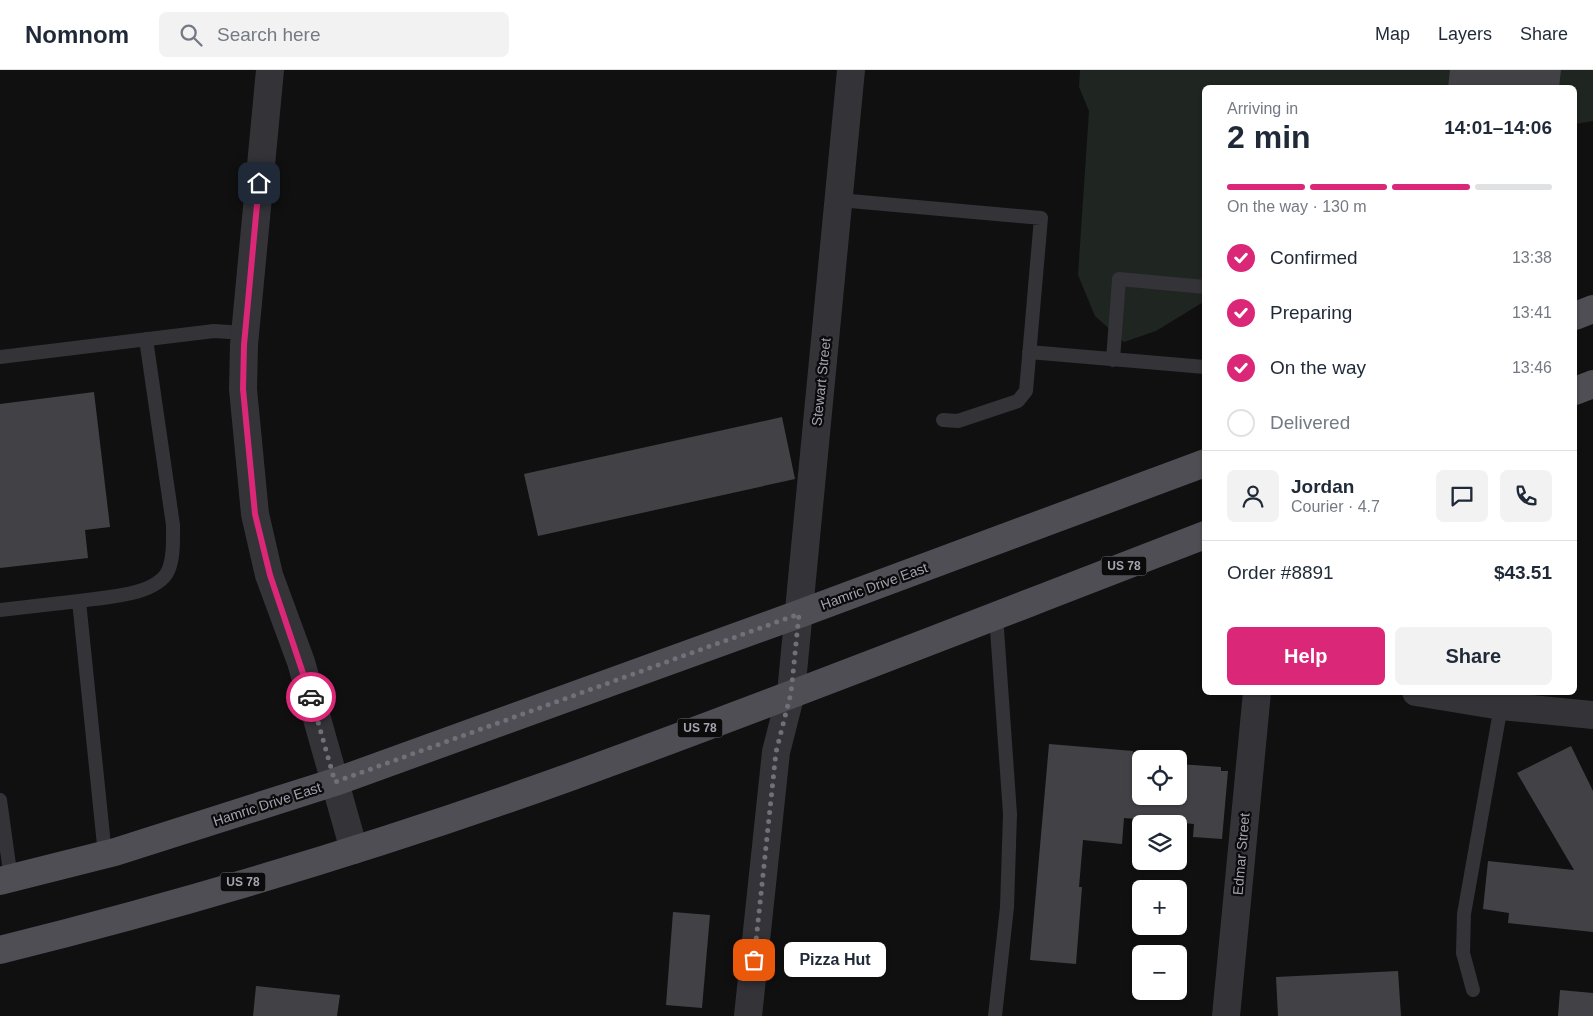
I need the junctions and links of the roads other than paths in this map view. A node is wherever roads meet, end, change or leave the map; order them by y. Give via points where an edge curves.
1 (270, 70) edge
2 (851, 70) edge
3 (839, 200) junction
4 (1202, 287) edge
5 (1593, 309) edge
6 (1577, 315) edge
7 (245, 333) junction
8 (146, 339) junction
9 (1029, 352) junction
10 (0, 357) edge
11 (1112, 360) junction
12 (1202, 369) edge
13 (1593, 384) edge
14 (1577, 390) edge
15 (943, 420) dead end
16 (1202, 464) edge
17 (1202, 536) edge
18 (79, 601) junction
19 (0, 610) edge
20 (799, 614) junction
21 (996, 615) junction
22 (791, 693) junction
23 (1257, 695) edge
24 (1434, 695) edge
25 (1501, 706) junction
26 (1593, 715) edge
27 (335, 782) junction
28 (0, 800) edge
29 (354, 850) junction
30 (105, 855) junction
31 (5, 880) edge
32 (0, 950) edge
33 (1473, 990) dead end
34 (748, 1016) edge
35 (995, 1016) edge
36 (1226, 1016) edge

1 - 7 street
2 - 3 street, Stewart Street
3 - 9 lane via 1041,218
3 - 20 street, Stewart Street
4 - 11 lane via 1119,279
5 - 6 main road
7 - 8 lane via 214,331
7 - 27 street via 243,389 255,514 270,575 301,662
8 - 10 lane
8 - 18 lane via 173,525 167,572 156,584 136,592
9 - 11 lane
9 - 15 lane via 1026,391 1018,400 958,421
11 - 12 lane
13 - 14 main road
16 - 20 main road, Hamric Drive East
17 - 21 main road, US 78
18 - 19 lane
18 - 30 lane
20 - 22 street, Stewart Street
20 - 27 main road, Hamric Drive East
21 - 22 main road, US 78
21 - 35 lane via 1010,814 1007,907
22 - 29 main road, US 78 via 569,777
22 - 34 street, Stewart Street via 776,752
23 - 36 street, Edmar Street
24 - 25 street
25 - 26 street
25 - 33 lane via 1464,914 1463,953
27 - 29 street
27 - 30 main road, Hamric Drive East
28 - 31 lane
29 - 32 main road, US 78 via 77,931
30 - 31 main road, Hamric Drive East

